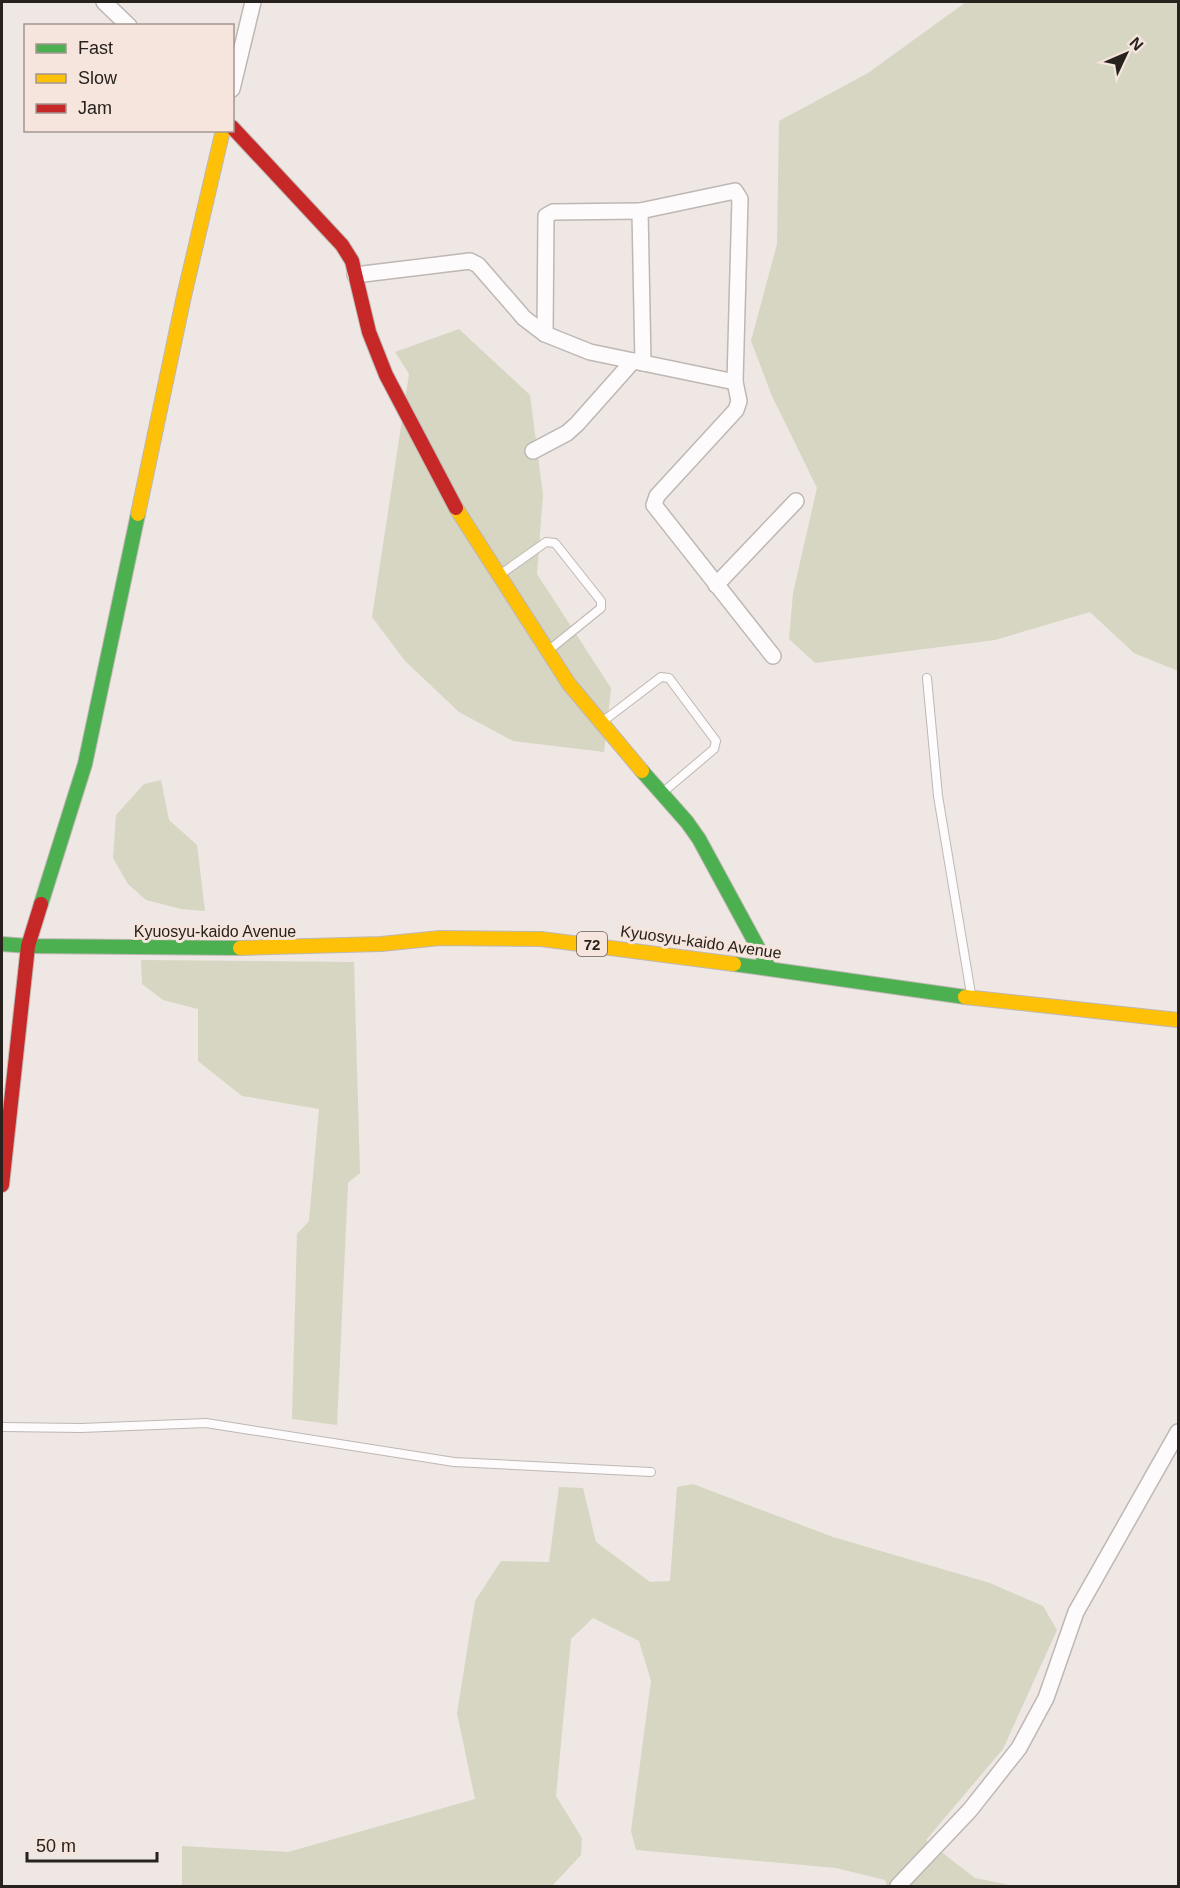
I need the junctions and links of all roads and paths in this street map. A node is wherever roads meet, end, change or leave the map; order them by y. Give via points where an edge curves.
1 (104, 2) edge
2 (253, 2) edge
3 (127, 24) edge
4 (234, 81) edge
5 (234, 129) edge
6 (223, 132) edge
7 (640, 211) junction
8 (355, 275) junction
9 (545, 334) junction
10 (638, 362) junction
11 (735, 382) junction
12 (533, 451) dead end
13 (796, 501) dead end
14 (500, 575) junction
15 (716, 585) junction
16 (548, 651) junction
17 (773, 656) dead end
18 (927, 678) dead end
19 (601, 723) junction
20 (661, 794) junction
21 (2, 944) edge
22 (28, 946) junction
23 (769, 968) junction
24 (971, 997) junction
25 (1179, 1020) edge
26 (2, 1185) edge
27 (2, 1427) edge
28 (1179, 1432) edge
29 (651, 1472) dead end
30 (898, 1887) edge

1 - 3 street
2 - 4 street
5 - 8 street via 342,245
6 - 22 street via 85,764
7 - 9 street via 553,212 546,216
7 - 10 street
7 - 11 street via 735,191 740,199
8 - 9 street via 470,261 478,265 524,318
8 - 14 street via 369,332 386,375 457,509
9 - 10 street via 590,352
10 - 11 street
10 - 12 street via 567,433
11 - 15 street via 739,401 736,411 657,496 654,505
13 - 15 street
14 - 16 street
14 - 16 lane via 546,542 555,543 601,601 601,608
15 - 17 street
16 - 19 street
18 - 24 lane via 938,796
19 - 20 street
19 - 20 lane via 661,677 669,678 716,741 714,749
20 - 23 street via 699,839
21 - 22 street, Kyuosyu-kaido Avenue / 72
22 - 23 street, Kyuosyu-kaido Avenue / 72 via 219,949 381,944 440,938 541,939
22 - 26 street
23 - 24 street, Kyuosyu-kaido Avenue / 72
24 - 25 street, Kyuosyu-kaido Avenue / 72
27 - 29 lane via 206,1423 454,1462
28 - 30 street via 1076,1612 1046,1698 1020,1748 970,1810

